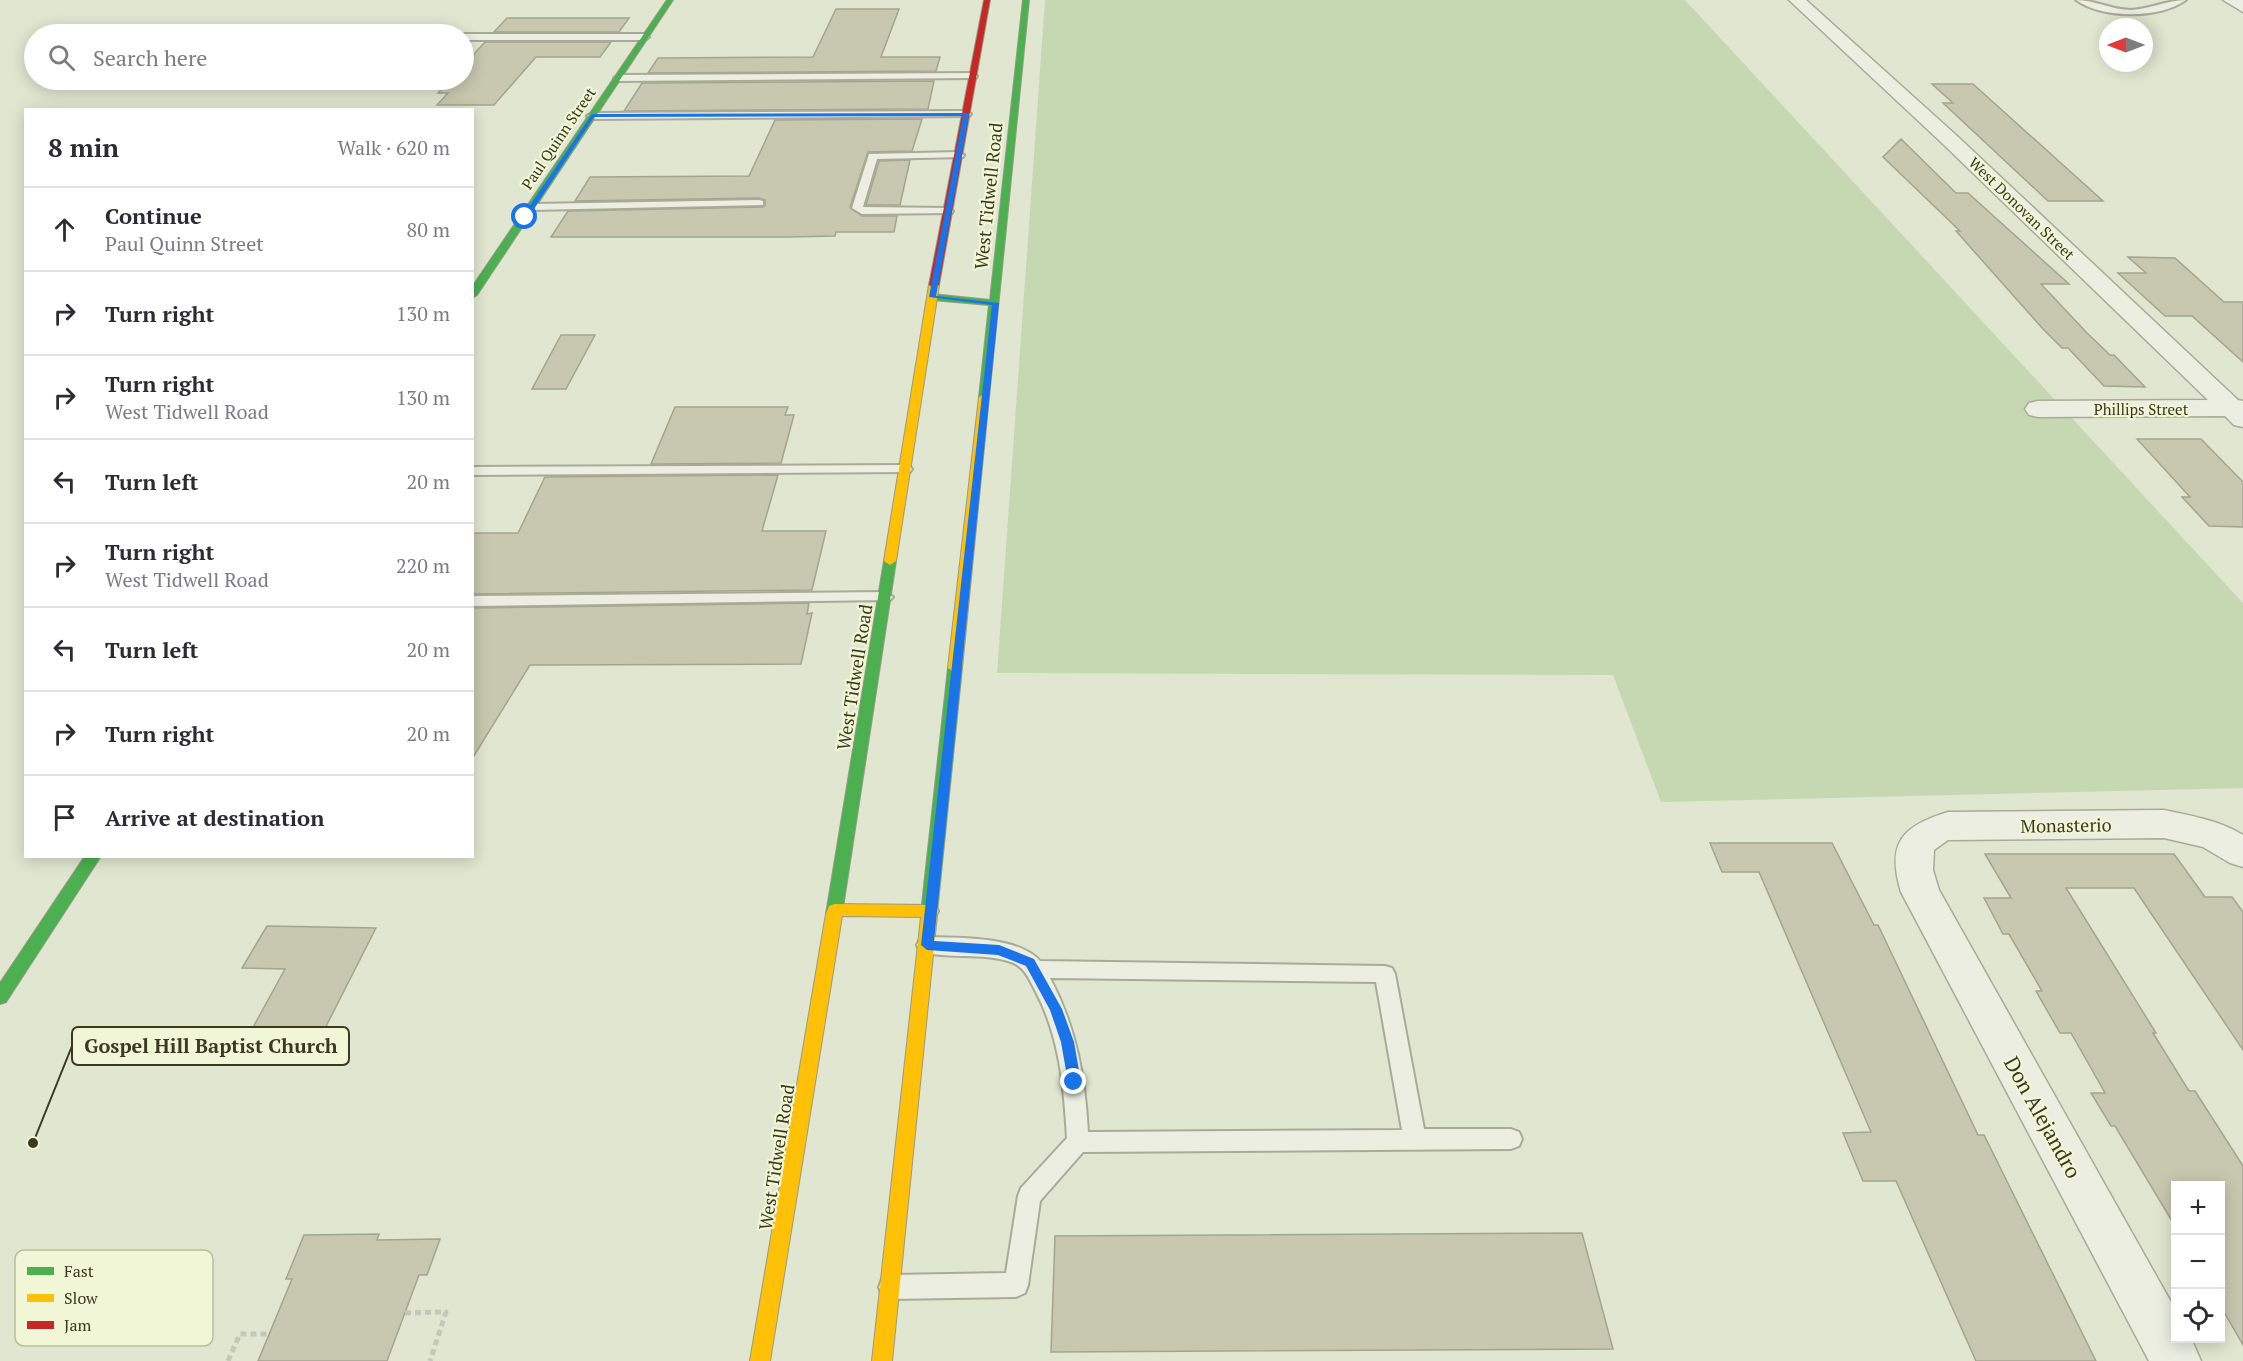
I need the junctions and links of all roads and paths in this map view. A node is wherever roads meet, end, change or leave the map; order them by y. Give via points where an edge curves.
1 (670, 0) edge
2 (987, 0) edge
3 (1026, 0) edge
4 (1797, 0) edge
5 (2080, 0) edge
6 (2182, 0) edge
7 (2231, 0) edge
8 (2243, 7) edge
9 (474, 37) edge
10 (645, 37) junction
11 (973, 76) junction
12 (618, 78) junction
13 (966, 114) junction
14 (592, 116) junction
15 (959, 154) junction
16 (759, 203) dead end
17 (532, 207) junction
18 (948, 211) junction
19 (474, 292) edge
20 (932, 297) junction
21 (995, 303) junction
22 (2038, 409) dead end
23 (2239, 412) edge
24 (905, 469) junction
25 (474, 471) edge
26 (885, 597) junction
27 (474, 601) edge
28 (2243, 853) edge
29 (93, 858) edge
30 (1913, 872) joint
31 (835, 910) junction
32 (931, 911) junction
33 (927, 945) junction
34 (1034, 969) junction
35 (0, 997) edge
36 (1511, 1139) dead end
37 (1415, 1140) junction
38 (1078, 1143) junction
39 (890, 1287) junction
40 (405, 1313) dead end
41 (269, 1334) dead end
42 (228, 1361) edge
43 (430, 1361) edge
44 (760, 1361) edge
45 (882, 1361) edge
46 (2176, 1361) edge

1 - 10 main road, Paul Quinn Street
2 - 11 main road, West Tidwell Road via 986,35
3 - 21 main road, West Tidwell Road via 1017,37
4 - 23 street, West Donovan Street
5 - 6 lane via 2114,12 2140,13
7 - 8 street
9 - 10 lane
10 - 12 main road, Paul Quinn Street
11 - 12 lane
11 - 13 main road, West Tidwell Road
12 - 14 main road, Paul Quinn Street
13 - 14 lane
13 - 15 main road, West Tidwell Road
14 - 17 main road, Paul Quinn Street
15 - 18 main road, West Tidwell Road
15 - 18 lane via 873,156 857,208
16 - 17 lane
17 - 19 main road, Paul Quinn Street
18 - 20 main road, West Tidwell Road
20 - 21 main road
20 - 24 main road, West Tidwell Road
21 - 32 main road, West Tidwell Road
22 - 23 street, Phillips Street
24 - 25 lane
24 - 26 main road, West Tidwell Road
26 - 27 lane
26 - 31 main road, West Tidwell Road
28 - 30 street, Monasterio via 2213,836 2164,824 1948,826 1935,829 1922,839 1913,854
29 - 35 main road
30 - 46 street, Don Alejandro via 1920,892
31 - 32 main road
31 - 44 main road, West Tidwell Road
32 - 33 main road, West Tidwell Road
33 - 34 lane via 999,950 1030,963
33 - 39 main road, West Tidwell Road
34 - 37 lane via 1385,974
34 - 38 lane via 1056,1009 1068,1042
36 - 37 lane
37 - 38 lane
38 - 39 lane via 1029,1196 1016,1285
39 - 45 main road, West Tidwell Road
40 - 43 path via 446,1312
41 - 42 path via 240,1334

